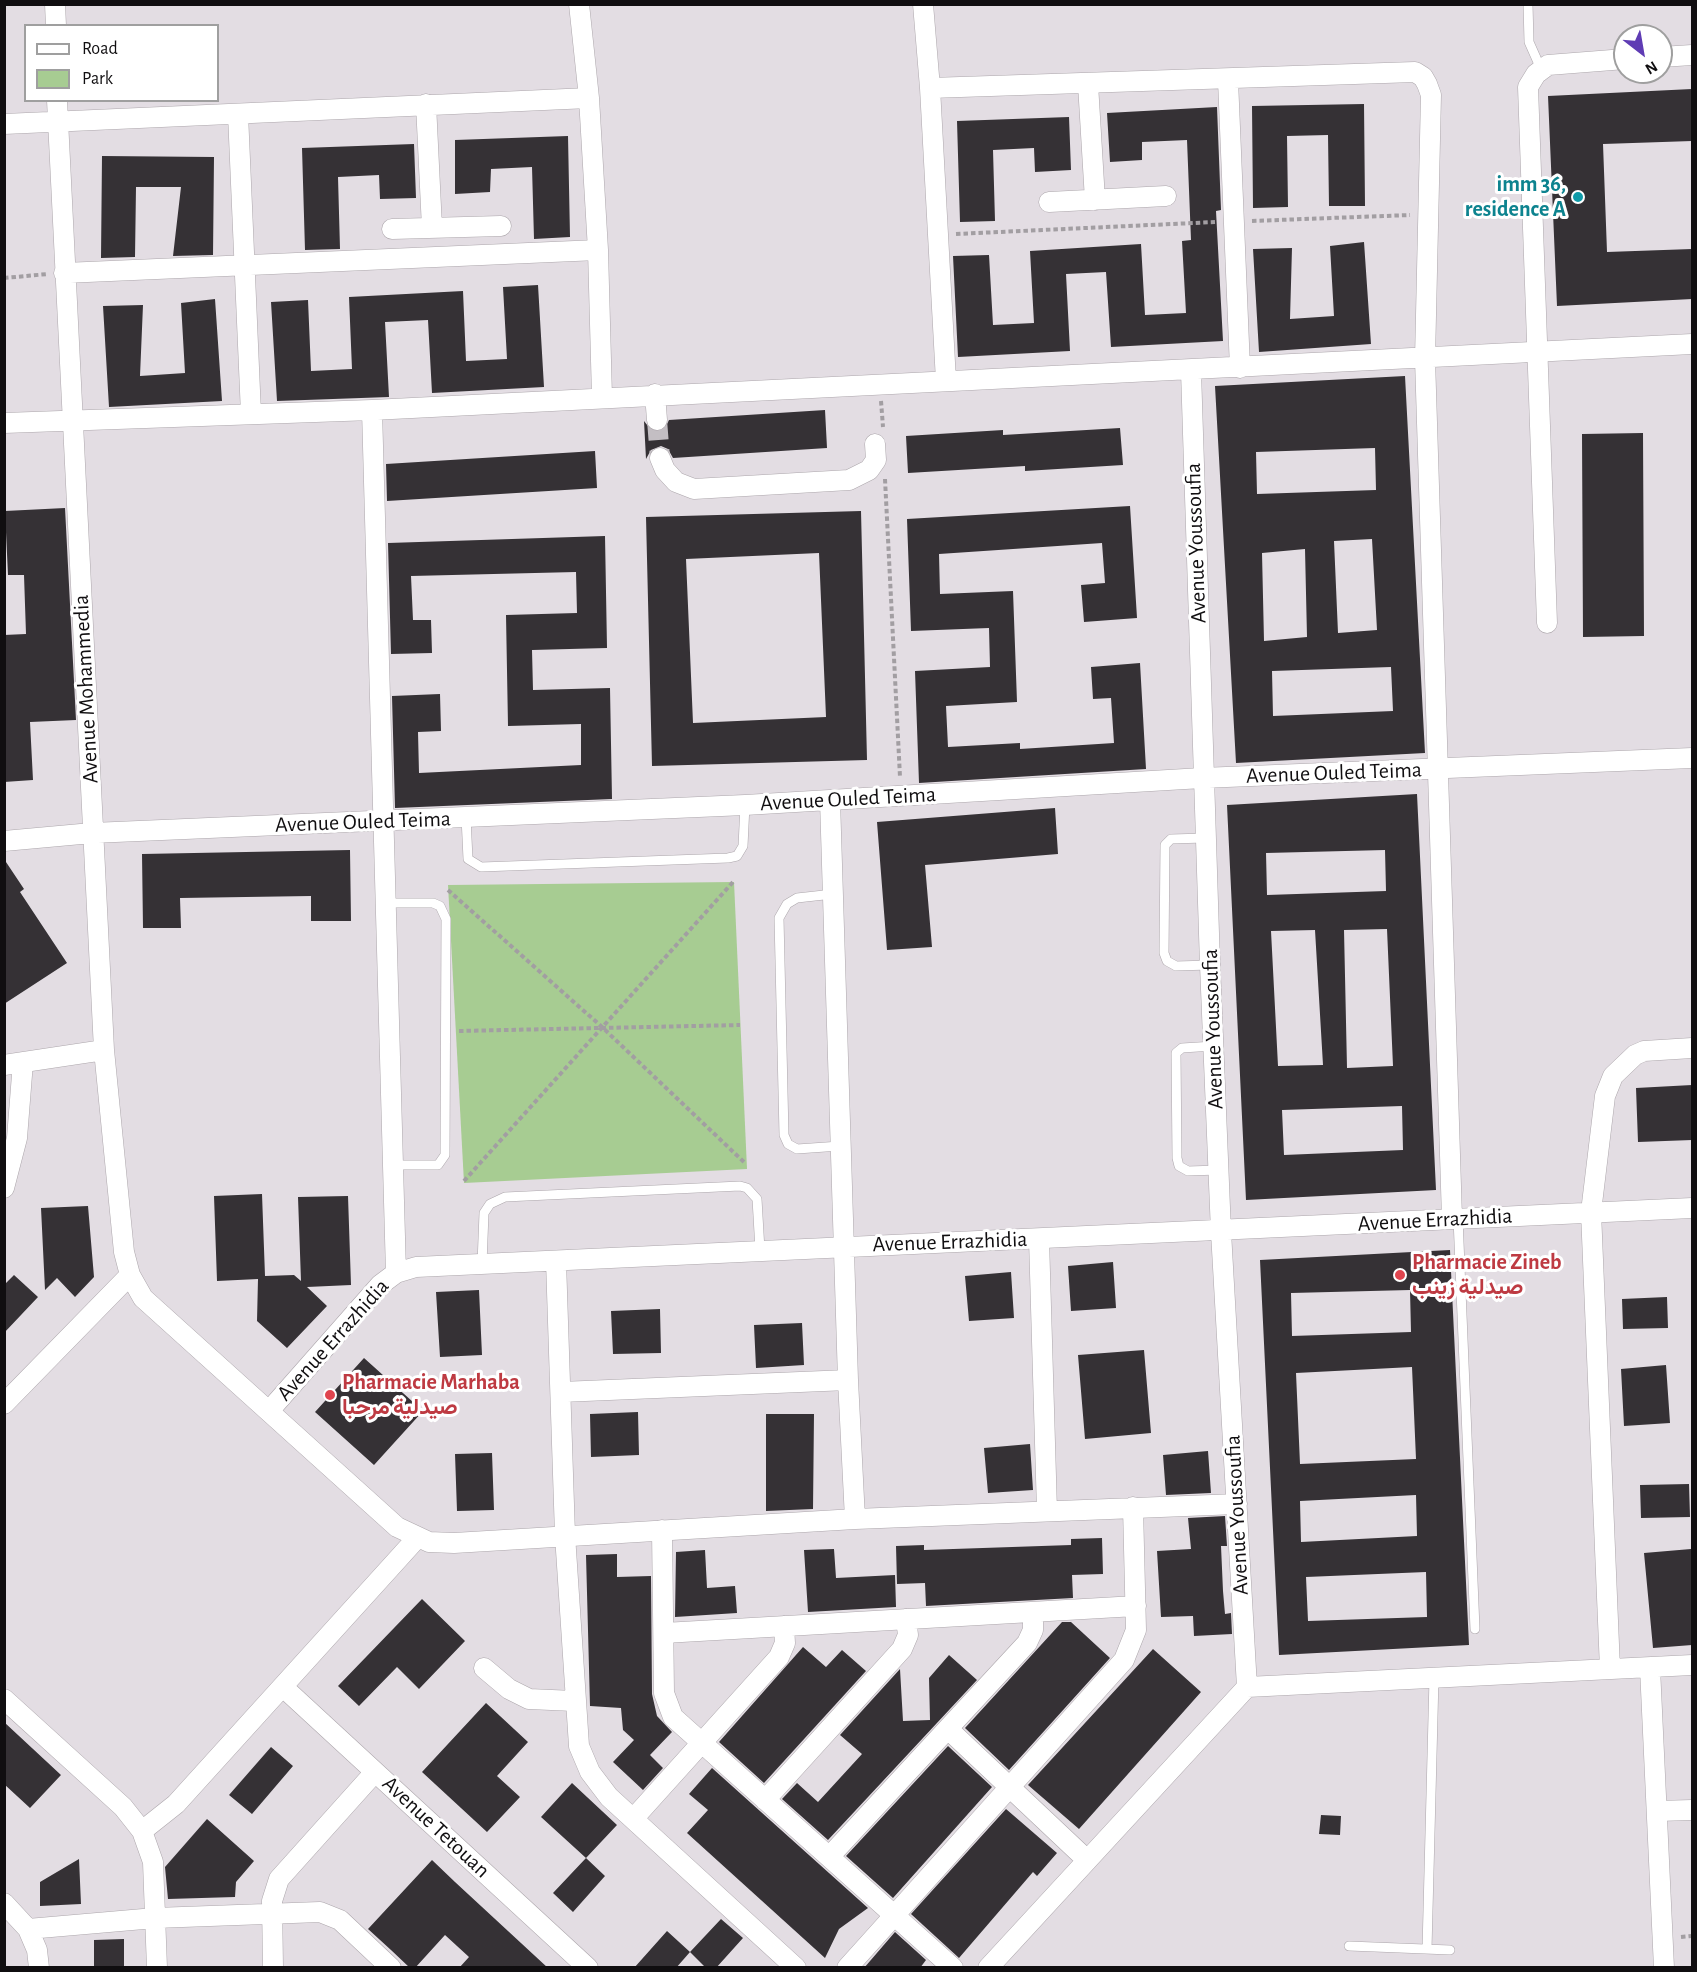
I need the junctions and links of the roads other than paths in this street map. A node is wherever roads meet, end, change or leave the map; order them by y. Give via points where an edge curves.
1 (55, 4) edge
2 (579, 4) edge
3 (923, 4) edge
4 (1528, 4) edge
5 (56, 24) edge
6 (1692, 55) edge
7 (1673, 56) edge
8 (1613, 60) edge
9 (1541, 69) junction
10 (1228, 80) junction
11 (1088, 84) junction
12 (930, 88) junction
13 (589, 98) junction
14 (426, 104) junction
15 (57, 110) edge
16 (238, 114) junction
17 (4, 124) edge
18 (1166, 196) dead end
19 (1095, 200) junction
20 (1049, 202) dead end
21 (501, 226) dead end
22 (432, 228) junction
23 (392, 229) dead end
24 (598, 250) junction
25 (244, 267) junction
26 (63, 273) junction
27 (1692, 344) edge
28 (1538, 352) junction
29 (1425, 359) junction
30 (1240, 368) junction
31 (1191, 371) junction
32 (946, 381) junction
33 (656, 394) junction
34 (602, 397) junction
35 (372, 410) junction
36 (251, 414) junction
37 (74, 420) junction
38 (657, 420) tunnel mouth
39 (4, 423) edge
40 (879, 438) road end
41 (660, 458) tunnel mouth
42 (1547, 623) dead end
43 (1692, 758) edge
44 (1436, 770) junction
45 (1202, 778) junction
46 (830, 800) junction
47 (745, 805) junction
48 (466, 817) junction
49 (383, 821) junction
50 (92, 833) junction
51 (1205, 838) junction
52 (4, 840) edge
53 (833, 894) junction
54 (385, 903) junction
55 (1210, 965) junction
56 (1214, 1046) junction
57 (1692, 1047) edge
58 (104, 1050) junction
59 (14, 1063) edge
60 (840, 1146) junction
61 (392, 1165) junction
62 (1219, 1170) junction
63 (4, 1188) edge
64 (1692, 1208) edge
65 (1591, 1212) junction
66 (1455, 1218) junction
67 (1221, 1232) junction
68 (1039, 1239) junction
69 (843, 1245) junction
70 (760, 1250) junction
71 (556, 1261) junction
72 (482, 1264) junction
73 (396, 1273) junction
74 (129, 1275) junction
75 (848, 1380) junction
76 (561, 1392) junction
77 (4, 1404) edge
78 (269, 1411) junction
79 (1237, 1504) junction
80 (1133, 1507) junction
81 (1047, 1511) junction
82 (855, 1519) junction
83 (663, 1530) junction
84 (565, 1535) junction
85 (417, 1538) junction
86 (1136, 1606) junction
87 (1033, 1612) junction
88 (906, 1619) junction
89 (784, 1626) junction
90 (1475, 1629) dead end
91 (664, 1633) junction
92 (1692, 1665) edge
93 (484, 1668) dead end
94 (1650, 1668) junction
95 (1610, 1669) junction
96 (1434, 1678) junction
97 (283, 1687) junction
98 (1247, 1687) junction
99 (4, 1699) edge
100 (574, 1701) junction
101 (948, 1729) junction
102 (701, 1743) junction
103 (375, 1772) junction
104 (1010, 1787) junction
105 (765, 1800) junction
106 (1692, 1810) edge
107 (1657, 1811) junction
108 (633, 1820) junction
109 (142, 1831) junction
110 (829, 1857) junction
111 (1087, 1860) junction
112 (4, 1903) edge
113 (271, 1912) junction
114 (894, 1915) junction
115 (155, 1918) junction
116 (28, 1929) junction
117 (1349, 1946) dead end
118 (1427, 1949) junction
119 (1450, 1950) dead end
120 (578, 1964) edge
121 (39, 1968) edge
122 (157, 1968) edge
123 (273, 1968) edge
124 (391, 1968) edge
125 (796, 1968) edge
126 (847, 1968) edge
127 (953, 1968) edge
128 (988, 1968) edge
129 (1664, 1968) edge

1 - 5 street
2 - 13 street
3 - 12 street
4 - 9 lane via 1529,42
6 - 7 street
8 - 9 street via 1556,63
9 - 28 street via 1528,87
10 - 11 street
10 - 29 street via 1415,72 1423,76 1431,95
10 - 30 street
11 - 12 street
11 - 19 street
12 - 32 street
13 - 14 street
13 - 24 street
14 - 16 street
14 - 22 street
15 - 16 street
15 - 17 street
15 - 26 street, Avenue Mohammedia
16 - 25 street
18 - 19 street
19 - 20 street
21 - 22 street
22 - 23 street
24 - 25 street
24 - 34 street
25 - 26 street
25 - 36 street
26 - 37 street, Avenue Mohammedia
27 - 28 street
28 - 29 street
28 - 42 street
29 - 30 street
29 - 44 street
30 - 31 street
31 - 32 street
31 - 45 street, Avenue Youssoufia
32 - 33 street
33 - 34 street
33 - 38 street
34 - 35 street
35 - 36 street
35 - 49 street
36 - 37 street
37 - 39 street
37 - 50 street, Avenue Mohammedia
40 - 41 street via 876,460 869,470 849,480 694,489 676,482
43 - 44 street, Avenue Ouled Teima
44 - 45 street, Avenue Ouled Teima
44 - 66 street
45 - 46 street, Avenue Ouled Teima
45 - 51 street, Avenue Youssoufia
46 - 47 street, Avenue Ouled Teima
46 - 53 street
47 - 48 street, Avenue Ouled Teima
47 - 48 lane via 743,846 737,856 728,858 481,867 468,859
48 - 49 street, Avenue Ouled Teima
49 - 50 street, Avenue Ouled Teima
49 - 54 street
50 - 52 street, Avenue Ouled Teima
50 - 58 street, Avenue Mohammedia
51 - 55 street, Avenue Youssoufia
51 - 55 lane via 1171,839 1165,844 1164,953 1167,961 1176,966
53 - 60 street
53 - 60 lane via 797,898 787,904 779,918 784,1135 788,1144 797,1149
54 - 61 street
54 - 61 lane via 434,903 446,919 446,1155 438,1165
55 - 56 street, Avenue Youssoufia
56 - 62 street, Avenue Youssoufia
56 - 62 lane via 1182,1048 1176,1053 1177,1158 1179,1166 1188,1172
57 - 65 street via 1644,1051 1627,1060 1613,1076 1605,1096
58 - 59 street
58 - 74 street, Avenue Mohammedia
59 - 63 street via 17,1138
60 - 69 street
61 - 73 street
62 - 67 street, Avenue Youssoufia
64 - 65 street, Avenue Errazhidia
65 - 66 street, Avenue Errazhidia
65 - 95 street
66 - 67 street, Avenue Errazhidia
66 - 90 lane
67 - 68 street, Avenue Errazhidia
67 - 79 street, Avenue Youssoufia
68 - 69 street, Avenue Errazhidia
68 - 81 street
69 - 70 street, Avenue Errazhidia
69 - 75 street
70 - 71 street, Avenue Errazhidia
70 - 72 lane via 758,1199 740,1186 505,1197 490,1203 484,1213
71 - 72 street, Avenue Errazhidia
71 - 76 street
72 - 73 street, Avenue Errazhidia via 416,1267
73 - 78 street, Avenue Errazhidia via 380,1285
74 - 77 street
74 - 78 street via 143,1298
75 - 76 street
75 - 82 street
76 - 84 street
78 - 85 street via 397,1527
79 - 80 street
79 - 98 street, Avenue Youssoufia
80 - 81 street
80 - 86 street
81 - 82 street
82 - 83 street
83 - 84 street
83 - 91 street
84 - 85 street via 441,1543
84 - 100 street
85 - 97 street
86 - 87 street
86 - 104 street via 1134,1640 1125,1660
87 - 88 street
87 - 101 street via 1028,1643
88 - 89 street
88 - 105 street via 908,1635 902,1649
89 - 91 street
89 - 102 street via 785,1643 779,1657
91 - 102 street via 666,1701 673,1717
92 - 94 street
93 - 100 street via 509,1689 529,1699
94 - 95 street
94 - 107 street
95 - 96 street
96 - 98 street
96 - 118 lane
97 - 103 street, Avenue Tetouan
97 - 109 street via 168,1812
98 - 111 street
99 - 109 street via 123,1807
100 - 108 street via 576,1734 590,1772
101 - 104 street
101 - 110 street
102 - 105 street
102 - 108 street
103 - 113 street via 279,1879
103 - 120 street, Avenue Tetouan
104 - 111 street
104 - 114 street
105 - 110 street
106 - 107 street
107 - 129 street
108 - 125 street
109 - 115 street via 153,1862
110 - 114 street
111 - 128 street
112 - 116 street
113 - 115 street
113 - 123 street
113 - 124 street via 332,1914
114 - 126 street
114 - 127 street
115 - 116 street
115 - 122 street
116 - 121 street
117 - 118 lane
118 - 119 lane

